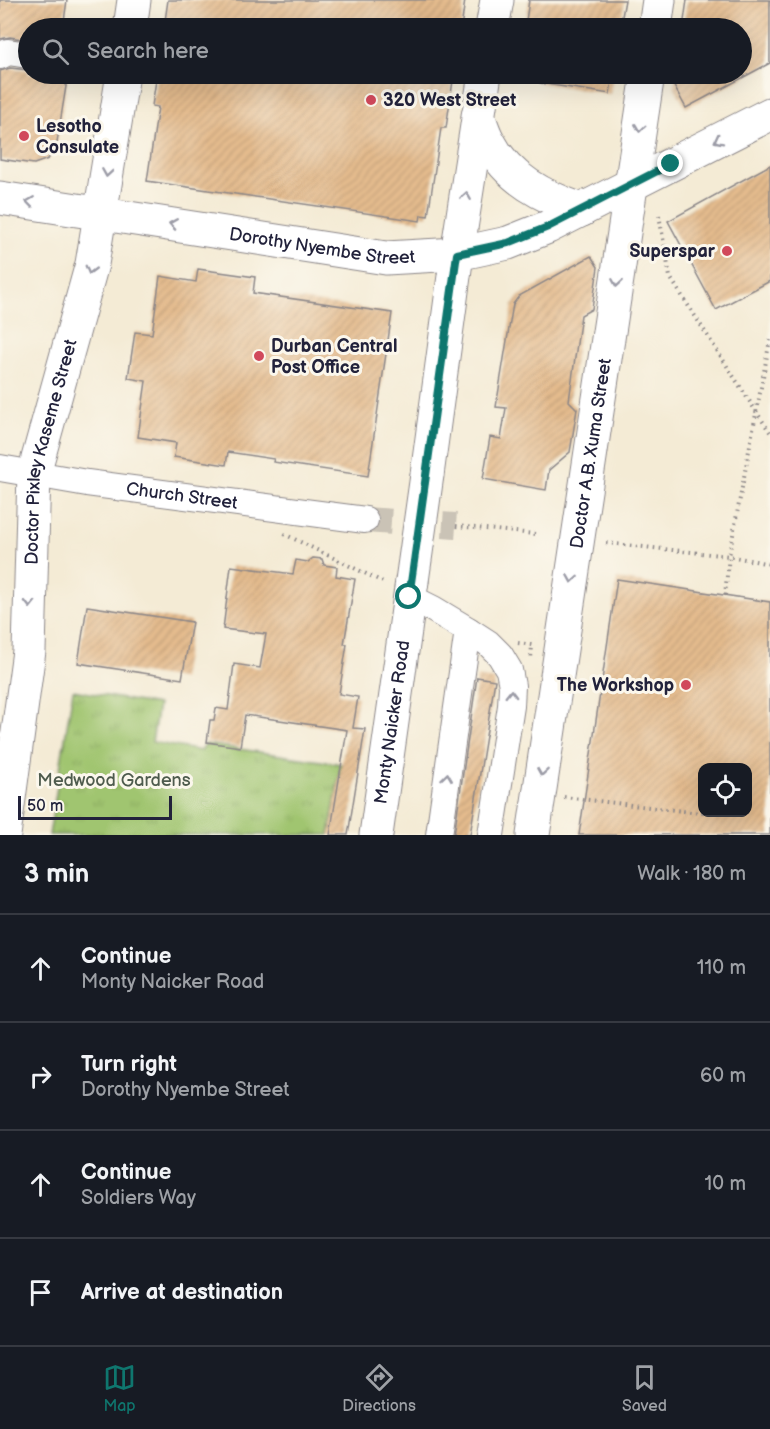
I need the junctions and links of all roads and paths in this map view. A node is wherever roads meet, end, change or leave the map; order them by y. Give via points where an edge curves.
1 (134, 0) edge
2 (497, 0) edge
3 (659, 0) edge
4 (131, 18) edge
5 (494, 18) edge
6 (656, 18) edge
7 (121, 84) edge
8 (483, 84) edge
9 (647, 84) edge
10 (770, 114) edge
11 (478, 116) junction
12 (633, 183) junction
13 (0, 198) edge
14 (582, 210) junction
15 (101, 213) junction
16 (659, 215) dead end
17 (457, 254) junction
18 (770, 340) edge
19 (757, 413) junction
20 (770, 432) edge
21 (0, 468) edge
22 (33, 473) junction
23 (365, 520) tunnel mouth
24 (456, 526) tunnel mouth
25 (274, 530) dead end
26 (535, 534) dead end
27 (606, 543) dead end
28 (729, 556) junction
29 (770, 564) edge
30 (411, 589) junction
31 (725, 595) dead end
32 (468, 630) junction
33 (539, 794) junction
34 (698, 813) edge
35 (4, 835) edge
36 (376, 835) edge
37 (439, 835) edge
38 (491, 835) edge
39 (533, 835) edge

1 - 4 main road
2 - 5 main road
3 - 6 main road
7 -> 15 main road, Doctor Pixley Kaseme Street
8 - 11 main road, Monty Naicker Road
9 -> 12 main road, Doctor A.B. Xuma Street
10 -> 12 main road, Dorothy Nyembe Street
11 - 14 main road via 488,142 520,181
17 -> 11 main road, Monty Naicker Road
12 - 14 main road, Dorothy Nyembe Street
12 -> 33 main road, Doctor A.B. Xuma Street
15 -> 13 main road, Dorothy Nyembe Street
14 - 17 main road, Dorothy Nyembe Street via 508,243
17 -> 15 main road, Dorothy Nyembe Street via 386,258
15 -> 22 main road, Doctor Pixley Kaseme Street via 93,264
16 - 19 path via 670,277
17 - 30 main road, Monty Naicker Road, bridge
18 - 19 path
19 - 20 path
19 - 28 path
21 - 22 street, Church Street
22 - 23 street, Church Street
22 -> 35 main road, Doctor Pixley Kaseme Street via 29,651
24 - 26 path
25 - 30 path
27 - 28 path
28 - 29 path
28 - 31 path
30 - 32 street
30 - 36 main road, Monty Naicker Road
37 -> 32 street
38 -> 32 street via 512,686 500,655
33 - 34 path
33 - 39 main road, Doctor A.B. Xuma Street

